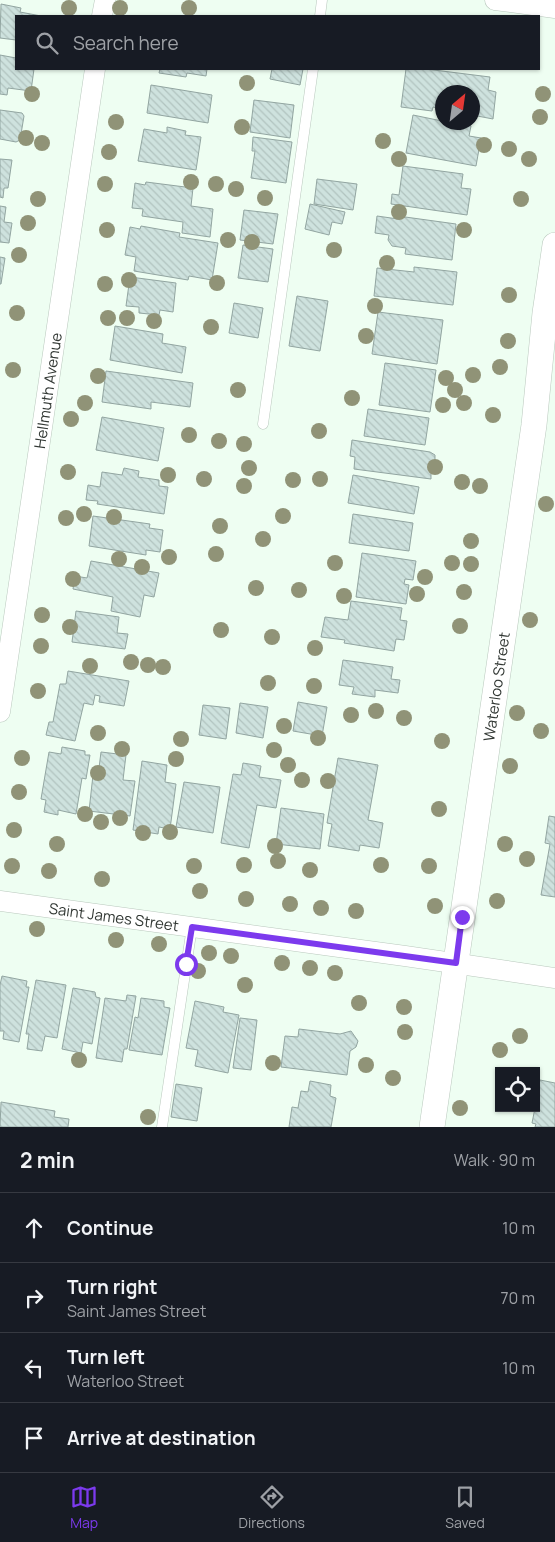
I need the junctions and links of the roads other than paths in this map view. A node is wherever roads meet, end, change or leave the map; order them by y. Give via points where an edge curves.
1 (105, 0) edge
2 (322, 0) edge
3 (495, 0) edge
4 (555, 8) edge
5 (102, 15) edge
6 (320, 15) edge
7 (95, 70) edge
8 (312, 70) edge
9 (555, 245) edge
10 (263, 424) dead end
11 (4, 652) edge
12 (0, 712) edge
13 (0, 901) edge
14 (192, 927) junction
15 (456, 963) junction
16 (555, 978) edge
17 (162, 1127) edge
18 (432, 1127) edge

1 - 5 street
2 - 6 lane
3 - 4 street
7 - 11 street, Hellmuth Avenue
8 - 10 lane
9 - 15 street, Waterloo Street via 534,426
11 - 12 street, Hellmuth Avenue
13 - 14 street, Saint James Street
14 - 15 street, Saint James Street
14 - 17 lane
15 - 16 street, Saint James Street
15 - 18 street, Waterloo Street

